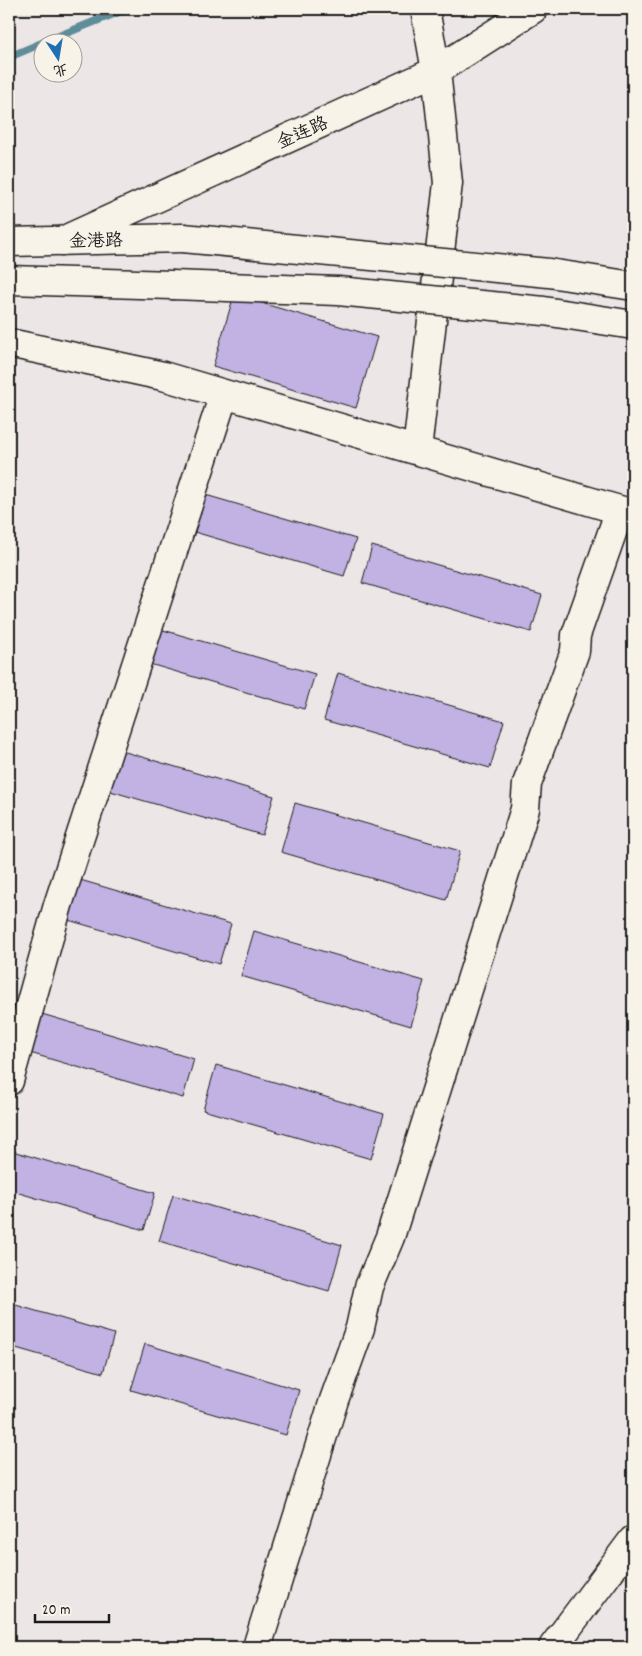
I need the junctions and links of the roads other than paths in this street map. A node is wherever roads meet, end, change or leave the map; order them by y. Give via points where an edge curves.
1 (424, 9) edge
2 (533, 9) edge
3 (436, 71) junction
4 (62, 241) junction
5 (9, 242) edge
6 (9, 280) edge
7 (633, 286) edge
8 (633, 325) edge
9 (9, 343) edge
10 (224, 394) junction
11 (417, 450) junction
12 (627, 512) edge
13 (9, 1081) edge
14 (633, 1540) edge
15 (257, 1647) edge
16 (553, 1647) edge

1 - 3 street
2 - 3 street, 金连路
3 - 4 street, 金连路
3 - 11 street via 448,183
4 - 5 street, 金港路
4 - 7 street, 金港路, bridge via 183,238 549,273
6 - 8 street, bridge via 338,292 544,312
9 - 10 street via 163,376
10 - 11 street
10 - 13 street via 58,905
11 - 12 street
12 - 15 street via 576,635 575,651 527,784 525,809 393,1227 369,1287 360,1328 334,1400
14 - 16 street

